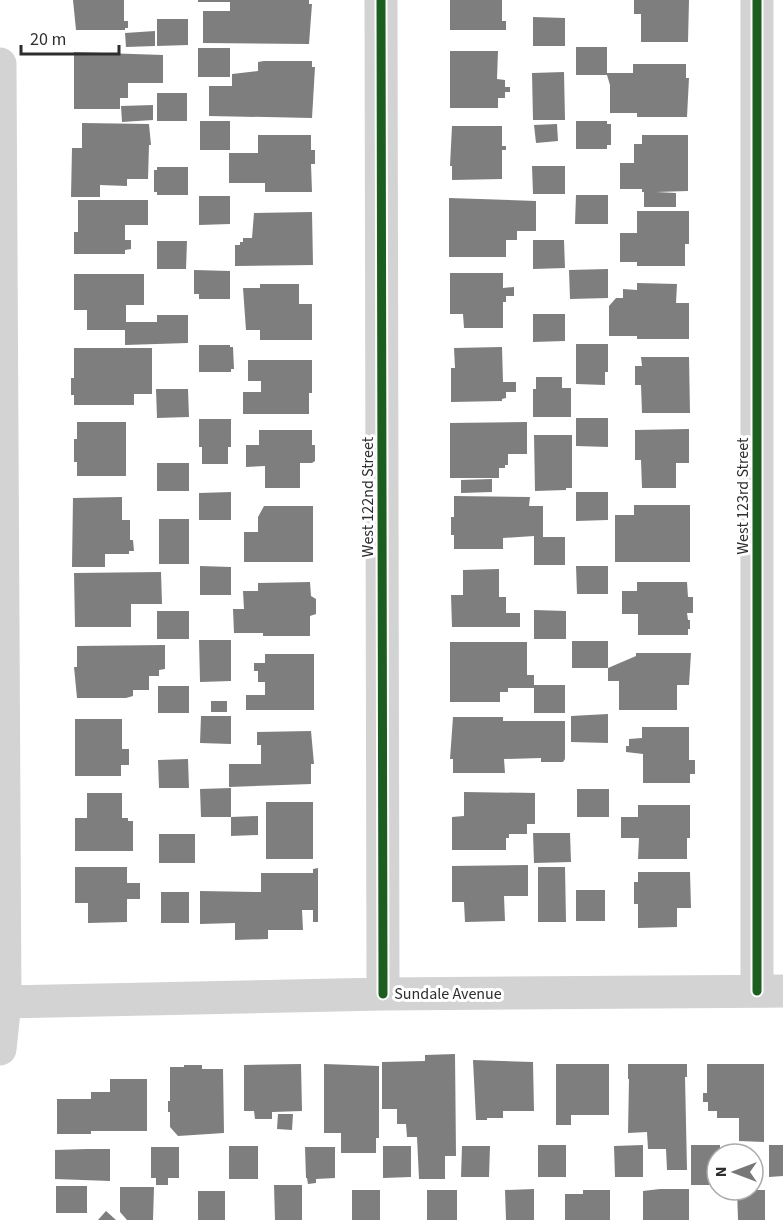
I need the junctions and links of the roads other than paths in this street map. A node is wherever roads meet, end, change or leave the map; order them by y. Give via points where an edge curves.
1 (381, 0) edge
2 (757, 0) edge
3 (0, 64) edge
4 (770, 991) edge
5 (383, 994) junction
6 (5, 1002) junction
7 (0, 1049) edge

1 - 5 street, West 122nd Street
2 - 4 street, West 123rd Street
3 - 6 street
4 - 5 street, Sundale Avenue
5 - 6 street, Sundale Avenue
6 - 7 street

